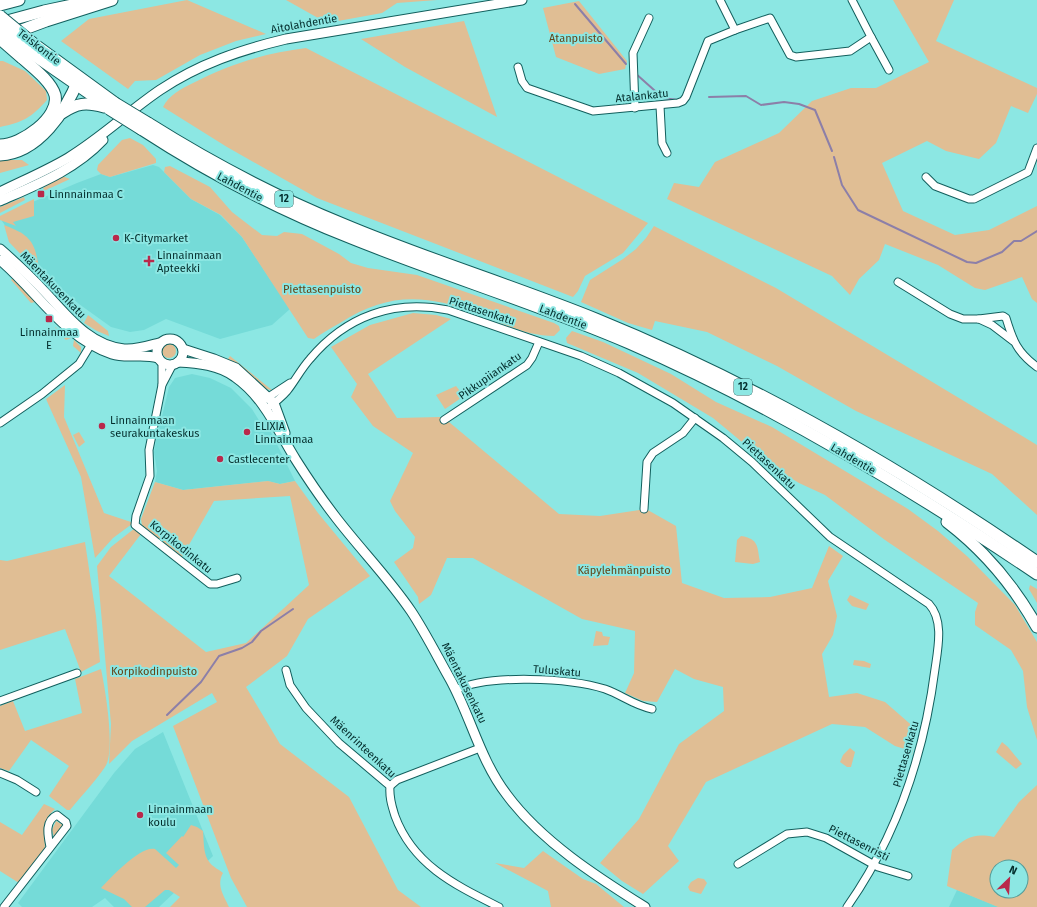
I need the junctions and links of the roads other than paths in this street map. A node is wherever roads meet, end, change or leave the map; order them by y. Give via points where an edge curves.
1 (20, 0) edge
2 (96, 0) edge
3 (112, 0) edge
4 (522, 0) edge
5 (720, 0) edge
6 (852, 0) edge
7 (0, 5) edge
8 (0, 16) edge
9 (649, 18) dead end
10 (0, 23) edge
11 (0, 28) edge
12 (735, 30) junction
13 (872, 37) junction
14 (0, 39) edge
15 (28, 51) junction
16 (518, 67) dead end
17 (889, 70) dead end
18 (75, 82) junction
19 (112, 106) junction
20 (660, 106) junction
21 (635, 108) junction
22 (56, 111) junction
23 (144, 126) junction
24 (112, 128) junction
25 (0, 145) edge
26 (1037, 148) edge
27 (667, 153) dead end
28 (0, 155) edge
29 (926, 177) dead end
30 (2, 191) edge
31 (15, 194) junction
32 (0, 201) edge
33 (0, 205) edge
34 (0, 243) edge
35 (0, 249) edge
36 (0, 260) edge
37 (13, 266) junction
38 (898, 282) dead end
39 (979, 319) junction
40 (1012, 341) junction
41 (92, 342) junction
42 (539, 342) junction
43 (160, 344) junction
44 (183, 349) junction
45 (160, 360) junction
46 (176, 363) junction
47 (1037, 367) edge
48 (162, 385) junction
49 (267, 403) junction
50 (696, 418) junction
51 (444, 420) dead end
52 (0, 422) edge
53 (885, 478) junction
54 (644, 509) dead end
55 (1037, 562) edge
56 (1037, 574) edge
57 (237, 578) dead end
58 (1037, 627) edge
59 (286, 670) dead end
60 (77, 673) dead end
61 (456, 690) junction
62 (0, 701) edge
63 (652, 709) dead end
64 (480, 748) junction
65 (0, 773) edge
66 (390, 786) junction
67 (36, 792) dead end
68 (50, 848) dead end
69 (738, 864) dead end
70 (873, 864) junction
71 (908, 876) dead end
72 (489, 904) edge
73 (5, 907) edge
74 (499, 907) edge
75 (645, 907) edge
76 (847, 907) edge

1 - 7 highway
2 - 10 highway
3 - 14 highway
4 - 24 main road, Aitolahdentie via 286,39 247,48 210,62 174,81
5 - 12 street
6 - 13 street
8 - 15 highway, Teiskontie / 12, bridge
9 - 21 street via 633,53
11 - 15 highway, Teiskontie / 12, bridge
12 - 13 street via 770,18 790,55 796,57 850,51
12 - 20 street, Atalankatu via 708,41 683,101
13 - 17 street
14 - 15 highway, bridge
15 - 18 highway, Teiskontie / 12
15 - 22 highway via 52,89
16 - 21 street, Atalankatu via 527,88 585,109 593,111
18 - 19 highway, Lahdentie / 12
18 - 22 highway
19 - 22 highway via 80,103
19 - 23 highway, Lahdentie / 12, bridge
20 - 21 street, Atalankatu
20 - 27 street via 662,143
22 - 25 highway via 30,135 19,141
22 - 28 highway via 41,136 25,149
23 - 53 highway, Lahdentie / 12 via 174,151 226,180 319,225 558,314 669,361 792,424
23 - 55 highway, Lahdentie / 12 via 306,209 421,255 597,319 701,365 800,416 885,465 994,532
24 - 30 main road, Aitolahdentie via 68,158
24 - 31 main road, Aitolahdentie via 87,155 72,166
26 - 29 street via 1028,172 974,199 935,186
31 - 32 main road, Aitolahdentie
31 - 33 main road
34 - 37 main road
35 - 37 main road, Mäentakusenkatu
36 - 37 main road
37 - 41 main road, Mäentakusenkatu
38 - 39 street via 950,314
39 - 40 street via 992,325
39 - 40 street via 1002,316 1006,318
40 - 47 street
41 - 43 main road, Mäentakusenkatu via 136,349
41 - 45 main road, Mäentakusenkatu via 114,354 150,355
41 - 52 street via 79,364 42,394
42 - 49 street, Piettasenkatu via 448,310 428,306 399,307 378,312 344,328 317,352 286,391
42 - 50 street, Piettasenkatu via 581,356 619,373
42 - 51 street, Pikkupiiankatu via 527,365
43 - 44 main road via 171,339 178,342
43 - 45 main road via 157,350
44 - 46 main road via 183,354
44 - 49 main road, Mäentakusenkatu via 236,368
45 - 46 main road
45 - 48 street, Korpikodinkatu
46 - 48 street, Korpikodinkatu
46 - 49 main road, Mäentakusenkatu via 200,363 221,369 234,376
48 - 57 street, Korpikodinkatu via 149,446 150,476 135,524 210,584
49 - 61 main road, Mäentakusenkatu via 296,459 334,515 371,558 410,610
50 - 54 street via 683,433 653,453 647,462
50 - 70 street, Piettasenkatu via 752,462 830,537 924,600 936,614 936,662 921,748 903,801
53 - 56 highway, Lahdentie / 12
53 - 58 highway via 948,522 983,553 1023,602
59 - 66 street, Mäenrinteenkatu via 290,685 306,708 339,743
60 - 62 street
61 - 63 street, Tuluskatu via 471,684 545,680 606,689 638,706
61 - 64 main road, Mäentakusenkatu
64 - 66 street via 396,780
64 - 75 main road, Mäentakusenkatu via 500,786 529,821 587,868
65 - 67 street
66 - 72 street, Mäenrinteenkatu via 391,804 399,826 411,847 426,864
68 - 73 street
69 - 70 street, Piettasenristi via 781,837 800,832 815,833
70 - 71 street, Piettasenristi
70 - 76 street, Piettasenkatu
72 - 74 street, Mäenrinteenkatu

